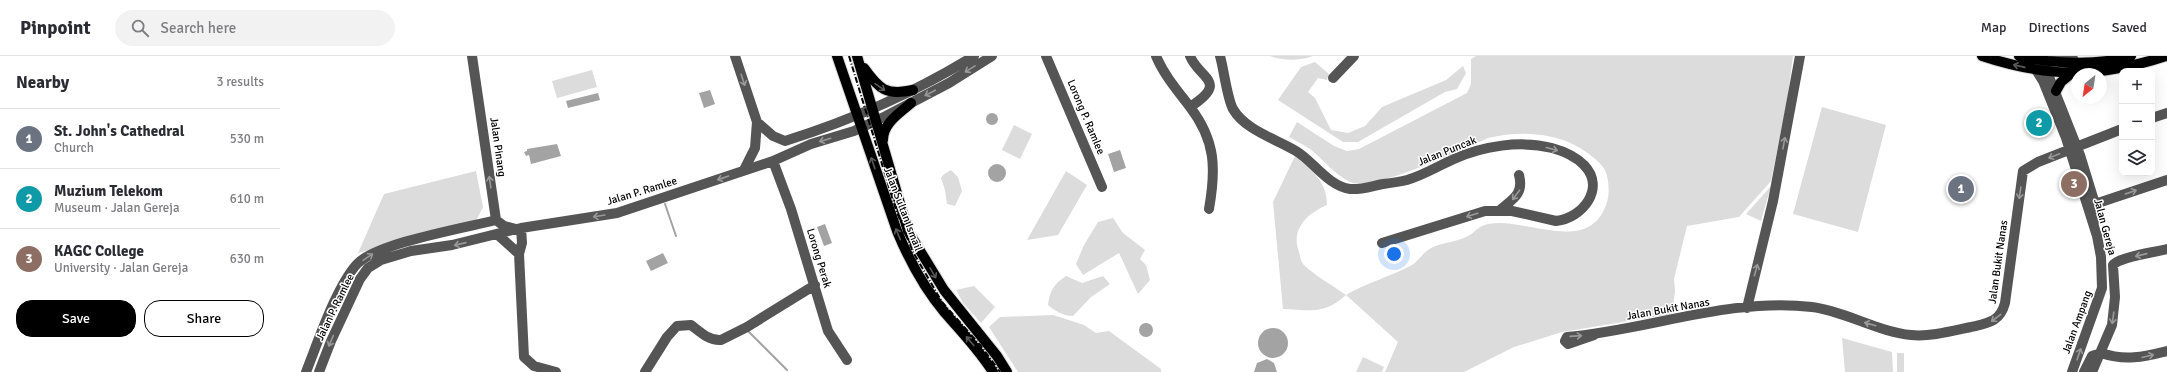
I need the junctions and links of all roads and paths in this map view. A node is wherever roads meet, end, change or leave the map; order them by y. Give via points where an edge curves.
1 (472, 56) edge
2 (735, 56) edge
3 (837, 56) edge
4 (974, 56) edge
5 (992, 56) edge
6 (1046, 56) edge
7 (1156, 56) edge
8 (1190, 56) edge
9 (1220, 56) edge
10 (1354, 56) edge
11 (1800, 56) edge
12 (1982, 56) edge
13 (2019, 56) edge
14 (2055, 56) edge
15 (2131, 56) edge
16 (2166, 56) edge
17 (858, 58) edge
18 (2042, 61) junction
19 (2079, 61) junction
20 (2036, 70) junction
21 (2118, 70) joint
22 (2107, 71) edge
23 (2048, 72) junction
24 (2071, 73) edge
25 (2071, 74) edge
26 (1332, 78) dead end
27 (913, 90) junction
28 (2056, 92) junction
29 (911, 103) junction
30 (1190, 107) junction
31 (874, 109) junction
32 (859, 116) junction
33 (876, 120) junction
34 (757, 122) junction
35 (857, 129) junction
36 (2119, 130) edge
37 (882, 146) junction
38 (2074, 148) junction
39 (773, 161) junction
40 (744, 170) junction
41 (1519, 175) dead end
42 (2167, 180) edge
43 (1102, 187) dead end
44 (2095, 204) junction
45 (1209, 209) dead end
46 (1500, 210) junction
47 (496, 220) junction
48 (518, 229) junction
49 (2094, 229) junction
50 (498, 235) junction
51 (1382, 243) dead end
52 (2167, 249) edge
53 (519, 254) junction
54 (2102, 280) joint
55 (815, 285) junction
56 (1747, 308) junction
57 (1594, 335) dead end
58 (2167, 352) edge
59 (2102, 353) junction
60 (847, 360) dead end
61 (306, 372) edge
62 (319, 372) edge
63 (556, 372) edge
64 (645, 372) edge
65 (993, 372) edge
66 (1007, 372) edge
67 (2072, 372) edge
68 (2084, 372) edge
69 (2092, 372) edge

47 -> 1 street, Jalan Pinang
2 -> 34 street
3 - 32 main road
4 - 27 street
5 -> 29 street, Jalan P. Ramlee
6 - 43 street, Lorong P. Ramlee
7 - 30 street via 1170,82
8 - 30 street via 1210,83 1206,93
9 -> 46 street, Jalan Puncak via 1232,105 1240,118 1299,153 1331,180 1350,188 1406,180 1480,150 1514,145 1538,145 1560,151 1577,159 1589,172 1592,183 1591,197 1583,209 1563,220 1556,221
10 - 26 street
56 -> 11 street via 1773,201
20 -> 12 main road
13 - 18 main road
14 - 19 street
15 - 19 main road
16 - 21 main road
17 -> 27 main road via 874,82 888,92
17 - 31 main road, Jalan Sultan Ismail
18 - 19 main road
18 - 23 street, Jalan Gereja
20 - 23 main road
20 - 38 street, Jalan Gereja
21 - 22 main road
23 - 24 main road
23 - 28 street, Jalan Gereja
25 - 28 main road via 2064,79
27 - 31 street
28 - 38 street, Jalan Gereja
29 - 33 street, Jalan P. Ramlee
29 - 37 main road via 887,126 883,133
30 - 45 street via 1204,131 1212,156 1214,181
31 - 32 street
31 - 33 main road, Jalan Sultan Ismail
32 - 34 street via 785,141 773,136
32 - 35 main road
33 - 35 street, Jalan P. Ramlee
33 - 37 main road, Jalan Sultan Ismail
34 - 40 street via 755,148
35 -> 39 street, Jalan P. Ramlee via 811,144
65 -> 35 main road, Jalan Sultan Ismail via 980,352 933,297 908,257 864,139
36 - 38 street
37 -> 66 main road, Jalan Sultan Ismail via 900,207 914,243 953,303
38 - 44 street, Jalan Gereja
38 - 49 street, Jalan Gereja
38 -> 56 street, Jalan Bukit Nanas via 2031,165 2023,171 2005,303 2002,314 1993,321 1960,329 1912,335 1812,307
39 - 40 street, Jalan P. Ramlee
39 - 55 street, Lorong Perak
40 -> 48 street, Jalan P. Ramlee via 617,213
41 -> 46 street via 1522,184 1518,194
44 -> 42 street
44 - 49 street
46 -> 51 street, Jalan Puncak via 1485,211
47 - 48 street via 504,226
61 -> 47 street, Jalan P. Ramlee via 342,285 358,263 376,251
48 - 50 street, Jalan P. Ramlee
48 - 53 street via 522,243
49 - 54 street, Jalan Gereja via 2101,258
50 - 53 street
50 -> 62 street, Jalan P. Ramlee via 411,251 381,260 368,268 353,293
52 -> 59 street via 2115,262 2112,266 2112,325
53 - 63 street via 524,357 534,366
67 -> 54 street, Jalan Ampang via 2102,288
55 - 60 street, Lorong Perak via 828,331
55 - 64 street via 747,327 720,340 716,341 704,335 691,325 677,326
56 - 57 street, Jalan Bukit Nanas
59 -> 58 street via 2117,358 2135,359
59 - 68 street via 2092,356
59 - 69 street

